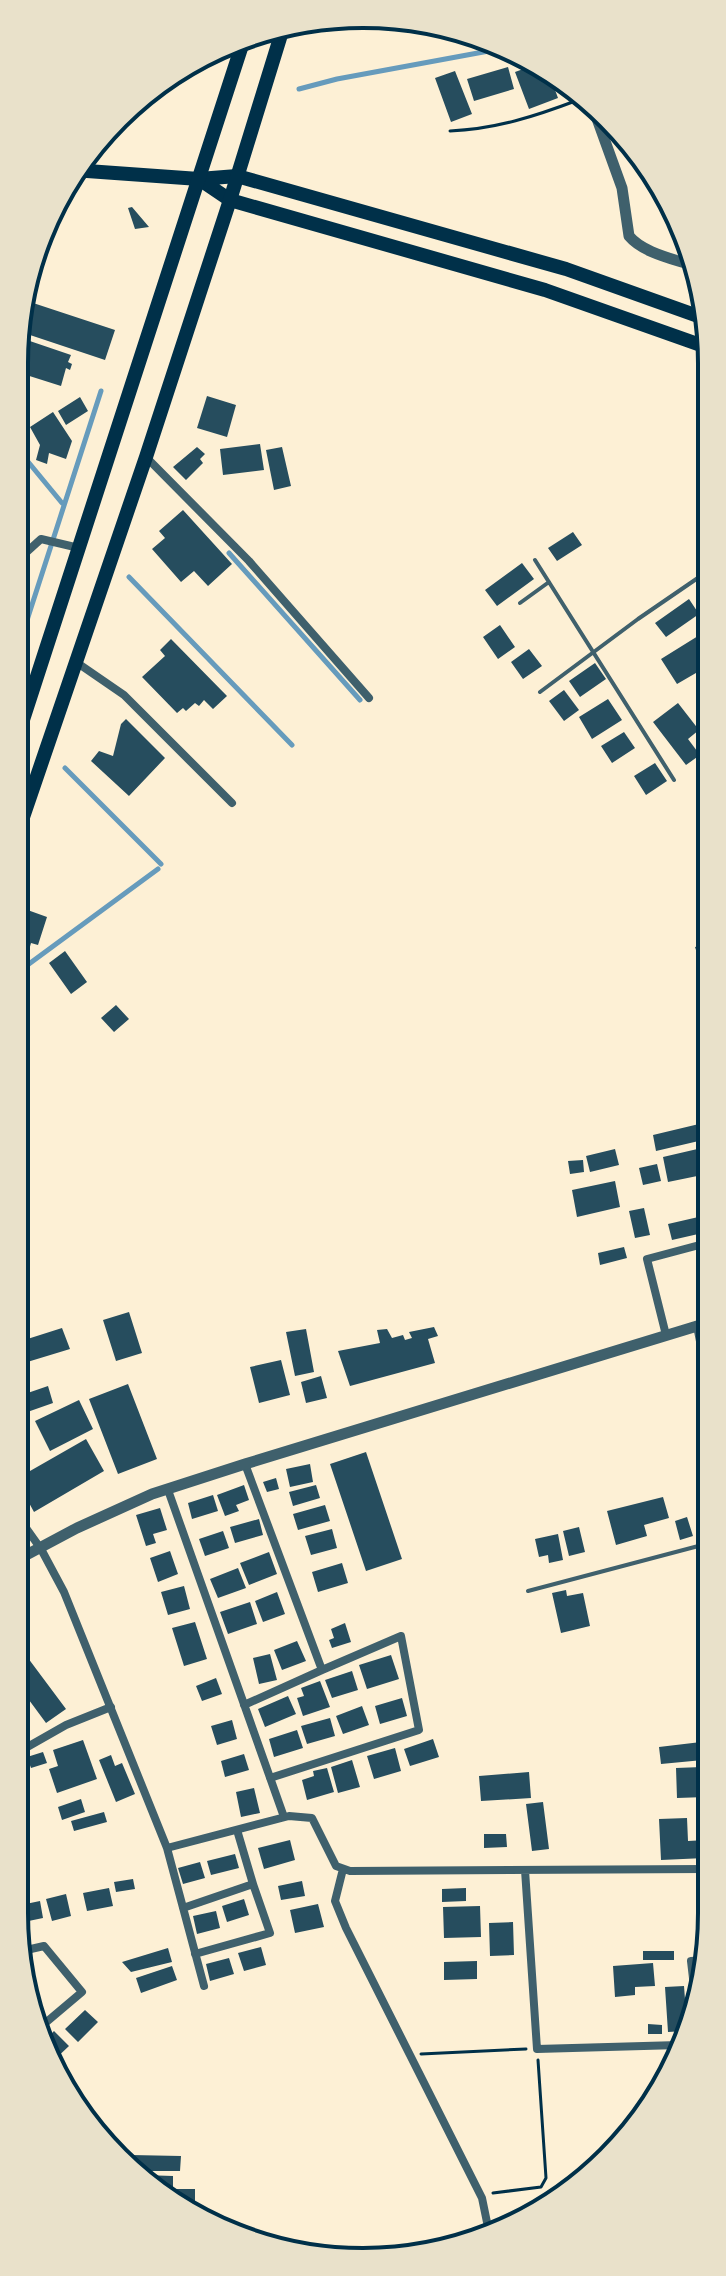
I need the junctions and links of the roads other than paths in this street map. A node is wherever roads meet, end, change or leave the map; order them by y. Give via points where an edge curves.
1 (280, 38) edge
2 (240, 52) edge
3 (599, 125) edge
4 (88, 171) edge
5 (237, 176) junction
6 (199, 179) junction
7 (230, 200) junction
8 (682, 262) edge
9 (694, 315) edge
10 (697, 344) edge
11 (146, 457) junction
12 (79, 548) junction
13 (28, 552) edge
14 (535, 560) dead end
15 (698, 578) edge
16 (549, 582) junction
17 (520, 603) dead end
18 (595, 653) junction
19 (75, 662) junction
20 (540, 692) dead end
21 (369, 698) dead end
22 (28, 704) edge
23 (674, 780) dead end
24 (28, 802) edge
25 (232, 803) dead end
26 (698, 1245) edge
27 (698, 1326) edge
28 (666, 1335) junction
29 (245, 1464) junction
30 (168, 1490) junction
31 (28, 1531) edge
32 (698, 1546) edge
33 (41, 1549) junction
34 (28, 1555) edge
35 (528, 1591) dead end
36 (322, 1670) junction
37 (244, 1705) junction
38 (111, 1707) junction
39 (28, 1747) edge
40 (270, 1778) junction
41 (284, 1817) junction
42 (237, 1830) junction
43 (167, 1848) junction
44 (343, 1869) junction
45 (698, 1869) edge
46 (525, 1870) junction
47 (253, 1884) junction
48 (183, 1908) junction
49 (30, 1949) edge
50 (195, 1954) junction
51 (204, 1986) dead end
52 (46, 2022) edge
53 (670, 2045) edge
54 (487, 2224) edge

1 - 5 main road
2 - 6 main road
3 - 8 street via 622,188 629,236
4 - 6 main road
5 - 6 main road
5 - 7 main road
5 - 9 main road via 566,269
6 - 7 main road
6 - 12 main road
7 - 10 main road via 545,290
7 - 11 main road
11 - 19 main road
11 - 21 street via 249,561
12 - 13 street via 44,539
12 - 22 main road
14 - 16 lane
15 - 18 lane
16 - 17 lane
16 - 18 lane
18 - 20 lane
18 - 23 lane
19 - 24 main road
19 - 25 street via 124,695
26 - 28 street via 647,1259
27 - 28 street
28 - 29 street
29 - 30 street
29 - 36 street
30 - 33 street
30 - 37 street
31 - 33 street
32 - 35 lane
33 - 34 street
33 - 38 street
36 - 37 street
36 - 40 street via 401,1636 419,1730
37 - 40 street
38 - 39 street
38 - 43 street
40 - 41 street
41 - 42 street
41 - 44 street via 312,1818 336,1866
42 - 43 street
42 - 47 street
43 - 48 street
44 - 46 street
44 - 54 street via 335,1901 479,2194
45 - 46 street
46 - 53 street via 537,2049
47 - 48 street
47 - 50 street via 270,1933
48 - 50 street
49 - 52 street via 44,1946 82,1992
50 - 51 street

